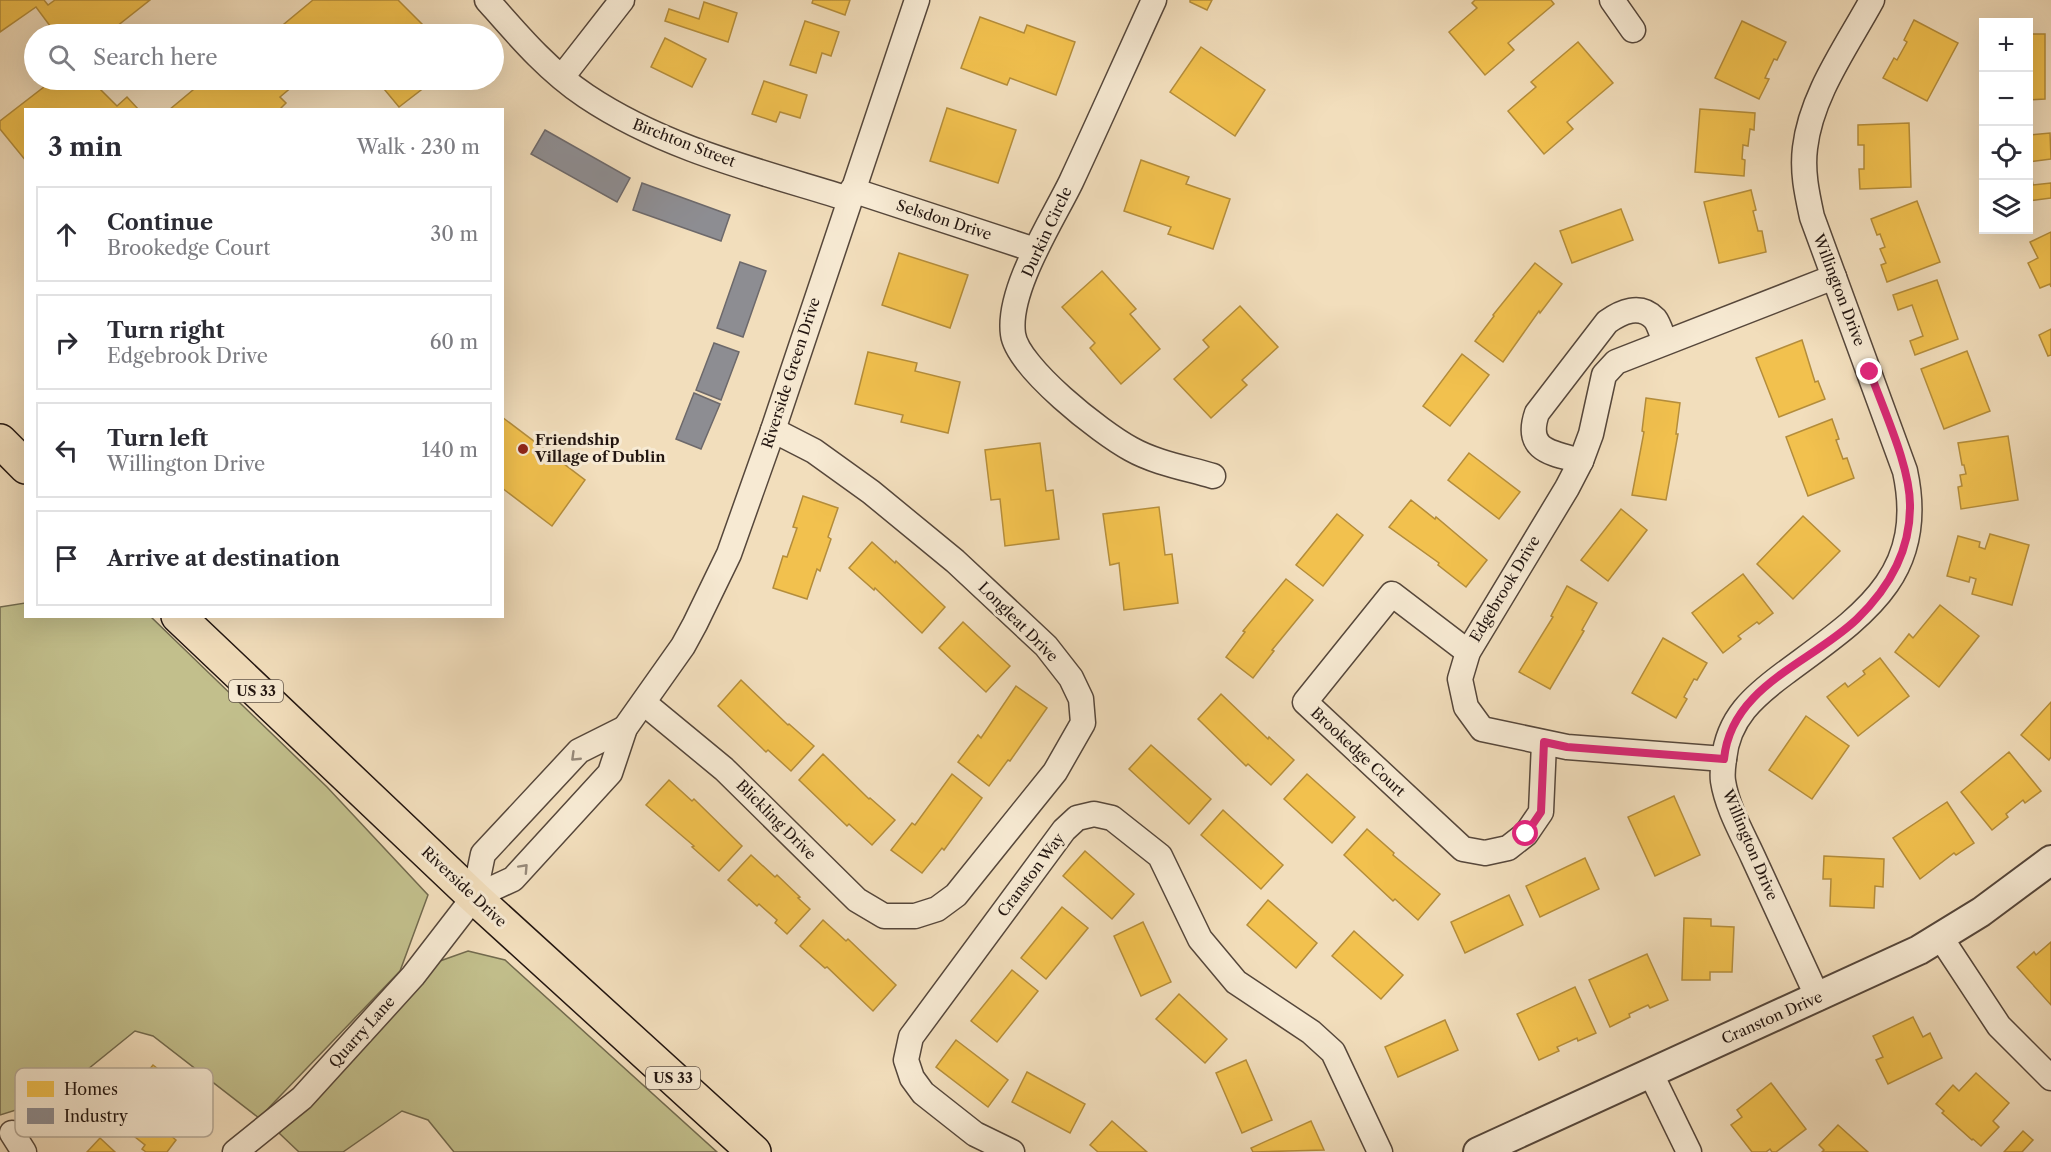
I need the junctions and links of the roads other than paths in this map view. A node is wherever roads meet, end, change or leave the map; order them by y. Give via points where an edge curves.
1 (487, 0) edge
2 (622, 0) edge
3 (917, 0) edge
4 (1154, 0) edge
5 (1611, 0) edge
6 (1872, 0) edge
7 (1633, 30) dead end
8 (562, 77) junction
9 (850, 195) junction
10 (1035, 250) junction
11 (1834, 278) junction
12 (1665, 342) junction
13 (773, 430) junction
14 (0, 441) edge
15 (1581, 460) junction
16 (24, 465) edge
17 (1213, 476) dead end
18 (180, 618) edge
19 (1468, 652) junction
20 (644, 703) junction
21 (625, 728) junction
22 (1544, 742) junction
23 (1724, 759) junction
24 (2051, 860) edge
25 (474, 897) junction
26 (915, 916) joint
27 (1941, 938) junction
28 (1818, 998) junction
29 (1651, 1074) junction
30 (2051, 1078) edge
31 (235, 1152) edge
32 (754, 1152) edge
33 (1012, 1152) edge
34 (1380, 1152) edge
35 (1478, 1152) edge
36 (1689, 1152) edge

1 - 8 street, Birchton Street
2 - 8 street
3 - 9 street, Riverside Green Drive
4 - 10 street, Durkin Circle via 1070,184
5 - 7 street
6 - 11 street, Willington Drive via 1827,82 1812,117 1805,148 1804,182
8 - 9 street, Birchton Street via 621,118 657,135 699,152
9 - 10 street, Selsdon Drive
9 - 13 street, Riverside Green Drive
10 - 17 street, Durkin Circle via 1012,320 1018,350 1036,373 1099,428 1131,449
11 - 12 street, Edgebrook Drive
11 - 23 street, Willington Drive via 1905,471 1910,507 1905,547 1886,587 1856,620 1748,704 1728,736
12 - 15 street, Edgebrook Drive via 1616,362 1604,375 1591,435
12 - 15 street via 1655,319 1639,310 1621,311 1606,322 1538,413 1533,426 1535,440 1545,450
13 - 20 street, Riverside Green Drive via 729,554 683,646
13 - 26 street, Longleat Drive via 814,451 955,561 1046,646 1071,678 1081,699 1083,723 1055,772 956,895 937,909
14 - 16 main road
15 - 19 street, Edgebrook Drive
18 - 25 main road, Riverside Drive / US 33
19 - 22 street, Edgebrook Drive via 1460,679 1466,706 1482,729
19 - 22 street, Brookedge Court via 1392,594 1305,702 1463,849 1485,853 1508,848 1526,834 1541,812
20 - 21 street, Riverside Green Drive
20 - 26 street, Blickling Drive via 724,770 857,900 884,916
25 -> 21 street, Riverside Green Drive via 513,879 610,773
21 -> 25 street, Riverside Green Drive via 579,751 483,854
22 - 23 street, Edgebrook Drive
23 - 28 street, Willington Drive via 1726,796
24 - 27 street, Cranston Drive
25 - 31 street, Quarry Lane via 412,976 302,1098
25 - 32 main road, Riverside Drive / US 33
27 - 28 street, Cranston Drive
27 - 30 street via 1999,1026
28 - 29 street, Cranston Drive
29 - 35 street, Cranston Drive
29 - 36 street
33 - 34 street, Cranston Way via 975,1134 923,1092 912,1078 906,1060 911,1037 1064,830 1077,818 1094,814 1112,818 1160,856 1200,939 1236,982 1311,1032 1333,1052

